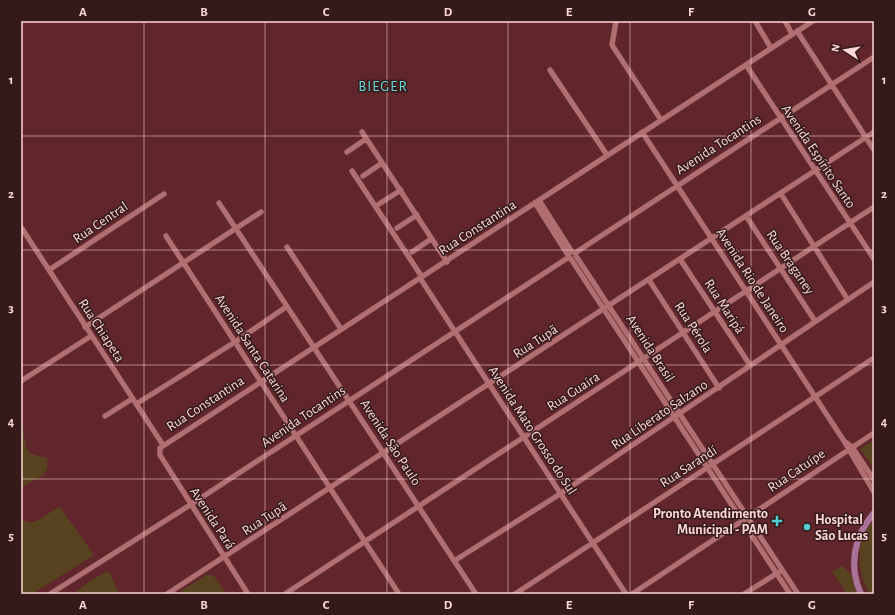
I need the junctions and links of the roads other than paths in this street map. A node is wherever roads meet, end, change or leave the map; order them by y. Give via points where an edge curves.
1 (616, 21) edge
2 (755, 21) edge
3 (785, 21) edge
4 (813, 21) edge
5 (794, 33) junction
6 (771, 48) junction
7 (874, 57) edge
8 (746, 65) junction
9 (550, 70) dead end
10 (831, 85) junction
11 (780, 118) junction
12 (661, 120) junction
13 (362, 132) dead end
14 (642, 132) junction
15 (874, 132) edge
16 (866, 138) junction
17 (366, 139) junction
18 (874, 150) edge
19 (347, 152) dead end
20 (607, 155) junction
21 (382, 163) junction
22 (352, 171) dead end
23 (816, 171) junction
24 (363, 176) dead end
25 (678, 185) junction
26 (401, 190) junction
27 (164, 194) dead end
28 (781, 194) junction
29 (537, 202) junction
30 (219, 203) dead end
31 (379, 204) dead end
32 (874, 207) edge
33 (261, 212) dead end
34 (416, 215) junction
35 (746, 216) junction
36 (850, 223) junction
37 (21, 226) edge
38 (398, 228) dead end
39 (236, 229) junction
40 (166, 236) dead end
41 (712, 238) junction
42 (431, 239) junction
43 (815, 246) junction
44 (287, 247) dead end
45 (412, 252) dead end
46 (572, 255) junction
47 (680, 259) junction
48 (874, 259) edge
49 (447, 262) junction
50 (183, 263) junction
51 (780, 269) junction
52 (49, 270) junction
53 (421, 278) junction
54 (649, 280) junction
55 (874, 282) edge
56 (746, 291) junction
57 (848, 300) junction
58 (286, 307) junction
59 (607, 308) junction
60 (714, 312) junction
61 (815, 321) junction
62 (85, 327) junction
63 (341, 330) junction
64 (454, 333) junction
65 (683, 333) junction
66 (91, 336) junction
67 (235, 342) junction
68 (782, 345) junction
69 (313, 349) junction
70 (874, 358) edge
71 (641, 361) junction
72 (750, 365) junction
73 (21, 381) edge
74 (261, 382) junction
75 (489, 385) junction
76 (719, 388) junction
77 (815, 397) junction
78 (349, 400) junction
79 (134, 402) junction
80 (106, 416) dead end
81 (677, 416) junction
82 (874, 433) edge
83 (296, 435) junction
84 (523, 437) junction
85 (164, 445) junction
86 (850, 448) junction
87 (384, 454) junction
88 (160, 455) joint
89 (710, 466) junction
90 (874, 480) edge
91 (331, 488) junction
92 (874, 492) edge
93 (560, 494) junction
94 (190, 505) junction
95 (418, 506) junction
96 (874, 513) edge
97 (747, 518) junction
98 (742, 521) junction
99 (365, 541) junction
100 (593, 543) junction
101 (225, 558) junction
102 (454, 561) junction
103 (779, 571) junction
104 (50, 594) edge
105 (168, 594) edge
106 (248, 594) edge
107 (285, 594) edge
108 (399, 594) edge
109 (476, 594) edge
110 (515, 594) edge
111 (626, 594) edge
112 (632, 594) edge
113 (744, 594) edge
114 (790, 594) edge
115 (798, 594) edge
116 (860, 594) edge

1 - 12 street via 612,45
2 - 6 street
3 - 5 street
4 - 5 street, Rua Constantina
5 - 6 street, Rua Constantina
5 - 10 street
6 - 8 street, Rua Constantina
7 - 10 street, Avenida Tocantins
8 - 11 street, Avenida Espírito Santo
8 - 12 street, Rua Constantina
9 - 20 street
10 - 11 street, Avenida Tocantins
10 - 16 street
11 - 23 street, Avenida Espírito Santo
11 - 25 street, Avenida Tocantins
12 - 14 street, Rua Constantina
13 - 17 street
14 - 20 street, Rua Constantina
14 - 25 street, Avenida Rio de Janeiro
15 - 16 street, Rua Tupã
16 - 18 street
16 - 23 street, Rua Tupã
17 - 19 street
17 - 21 street
20 - 29 street, Rua Constantina
21 - 24 street
21 - 26 street
22 - 53 street, Avenida Mato Grosso do Sul
23 - 28 street, Rua Tupã
23 - 36 street, Avenida Espírito Santo
25 - 41 street, Avenida Rio de Janeiro
25 - 46 street, Avenida Tocantins
26 - 31 street
26 - 34 street
27 - 52 street, Rua Central
28 - 35 street, Rua Tupã
28 - 43 street
29 - 46 street, Avenida Brasil
29 - 49 street, Rua Constantina
30 - 39 street, Avenida São Paulo
32 - 36 street, Rua Guaíra
33 - 39 street
34 - 38 street
34 - 42 street
35 - 41 street, Rua Tupã
35 - 51 street, Rua Braganey
36 - 43 street, Rua Guaíra
36 - 48 street, Avenida Espírito Santo
37 - 52 street, Rua Chiapeta
39 - 50 street
39 - 58 street, Avenida São Paulo
40 - 50 street, Avenida Santa Catarina
41 - 47 street, Rua Tupã
41 - 56 street, Avenida Rio de Janeiro
42 - 45 street
42 - 49 street
43 - 51 street, Rua Guaíra
43 - 57 street
44 - 63 street
46 - 59 street, Avenida Brasil
46 - 64 street, Avenida Tocantins
47 - 54 street, Rua Tupã
47 - 60 street, Rua Maripá
49 - 53 street, Rua Constantina
50 - 62 street
50 - 67 street, Avenida Santa Catarina
51 - 56 street, Rua Guaíra
51 - 61 street, Rua Braganey
52 - 62 street, Rua Chiapeta
53 - 63 street, Rua Constantina
53 - 64 street, Avenida Mato Grosso do Sul
54 - 59 street, Rua Tupã
54 - 65 street, Rua Pérola
55 - 57 street, Rua Liberato Salzano
56 - 60 street, Rua Guaíra
56 - 68 street, Avenida Rio de Janeiro
57 - 61 street, Rua Liberato Salzano
58 - 67 street
58 - 69 street, Avenida São Paulo
59 - 71 street, Avenida Brasil
59 - 75 street, Rua Tupã
60 - 65 street, Rua Guaíra
60 - 72 street, Rua Maripá
61 - 68 street, Rua Liberato Salzano
62 - 66 street, Rua Chiapeta
63 - 69 street, Rua Constantina
64 - 75 street, Avenida Mato Grosso do Sul
64 - 78 street, Avenida Tocantins
65 - 71 street, Rua Guaíra
65 - 76 street, Rua Pérola
66 - 73 street
66 - 79 street, Rua Chiapeta
67 - 74 street, Avenida Santa Catarina
67 - 79 street
68 - 72 street, Rua Liberato Salzano
68 - 77 street, Avenida Rio de Janeiro
69 - 74 street, Rua Constantina
69 - 78 street, Avenida São Paulo
70 - 77 street, Rua Sarandí
71 - 81 street, Avenida Brasil
71 - 84 street, Rua Guaíra
72 - 76 street, Rua Liberato Salzano
74 - 83 street, Avenida Santa Catarina
74 - 85 street, Rua Constantina
75 - 84 street, Avenida Mato Grosso do Sul
75 - 87 street, Rua Tupã
76 - 81 street, Rua Liberato Salzano
77 - 86 street, Avenida Rio de Janeiro
77 - 89 street, Rua Sarandí
78 - 83 street, Avenida Tocantins
78 - 87 street, Avenida São Paulo
79 - 80 street
79 - 85 street, Rua Chiapeta
81 - 89 street, Avenida Brasil
81 - 93 street, Rua Liberato Salzano
82 - 86 street, Rua Catuípe
83 - 91 street, Avenida Santa Catarina
83 - 94 street, Avenida Tocantins
84 - 93 street, Avenida Mato Grosso do Sul
84 - 95 street, Rua Guaíra
85 - 88 street, Rua Constantina via 159,449
86 - 90 street
86 - 92 street
86 - 97 street, Rua Catuípe
87 - 91 street, Rua Tupã
87 - 95 street, Avenida São Paulo
88 - 94 street, Avenida Pará
89 - 97 street, Avenida Brasil
89 - 98 street, Avenida Brasil
89 - 100 street, Rua Sarandí
91 - 99 street, Avenida Santa Catarina
91 - 101 street, Rua Tupã
93 - 100 street, Avenida Mato Grosso do Sul
93 - 102 street, Rua Liberato Salzano
94 - 101 street, Avenida Pará
94 - 104 street, Avenida Tocantins
95 - 99 street, Rua Guaíra
95 - 102 street, Avenida São Paulo
96 - 116 main road via 859,534 855,550 854,574
97 - 98 street, Rua Catuípe
97 - 103 street, Avenida Brasil
98 - 103 street, Avenida Brasil
98 - 112 street, Rua Catuípe
99 - 107 street, Rua Guaíra
99 - 108 street, Avenida Santa Catarina
100 - 110 street, Rua Sarandí
100 - 111 street, Avenida Mato Grosso do Sul
101 - 105 street, Rua Tupã
101 - 106 street, Avenida Pará
102 - 109 street, Avenida São Paulo
103 - 113 street
103 - 114 street, Avenida Brasil
103 - 115 street, Avenida Brasil

